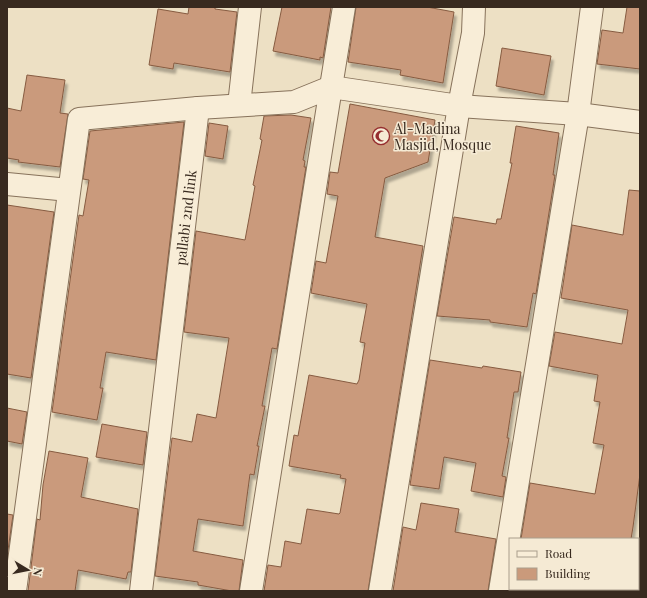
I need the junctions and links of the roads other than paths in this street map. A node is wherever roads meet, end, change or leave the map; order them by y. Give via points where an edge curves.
1 (250, 7) edge
2 (344, 7) edge
3 (474, 7) edge
4 (592, 7) edge
5 (331, 86) junction
6 (239, 105) junction
7 (459, 106) junction
8 (198, 108) junction
9 (578, 114) junction
10 (640, 122) edge
11 (7, 184) edge
12 (69, 190) junction
13 (15, 591) edge
14 (141, 591) edge
15 (251, 591) edge
16 (380, 591) edge
17 (500, 591) edge

1 - 6 street
2 - 5 street
3 - 7 street via 474,33
4 - 9 street
5 - 6 street via 294,102
5 - 7 street
5 - 15 street
6 - 8 street
7 - 9 street
7 - 16 street
8 - 12 street via 79,119
8 - 14 street, pallabi 2nd link
9 - 10 street
9 - 17 street
11 - 12 street
12 - 13 street

